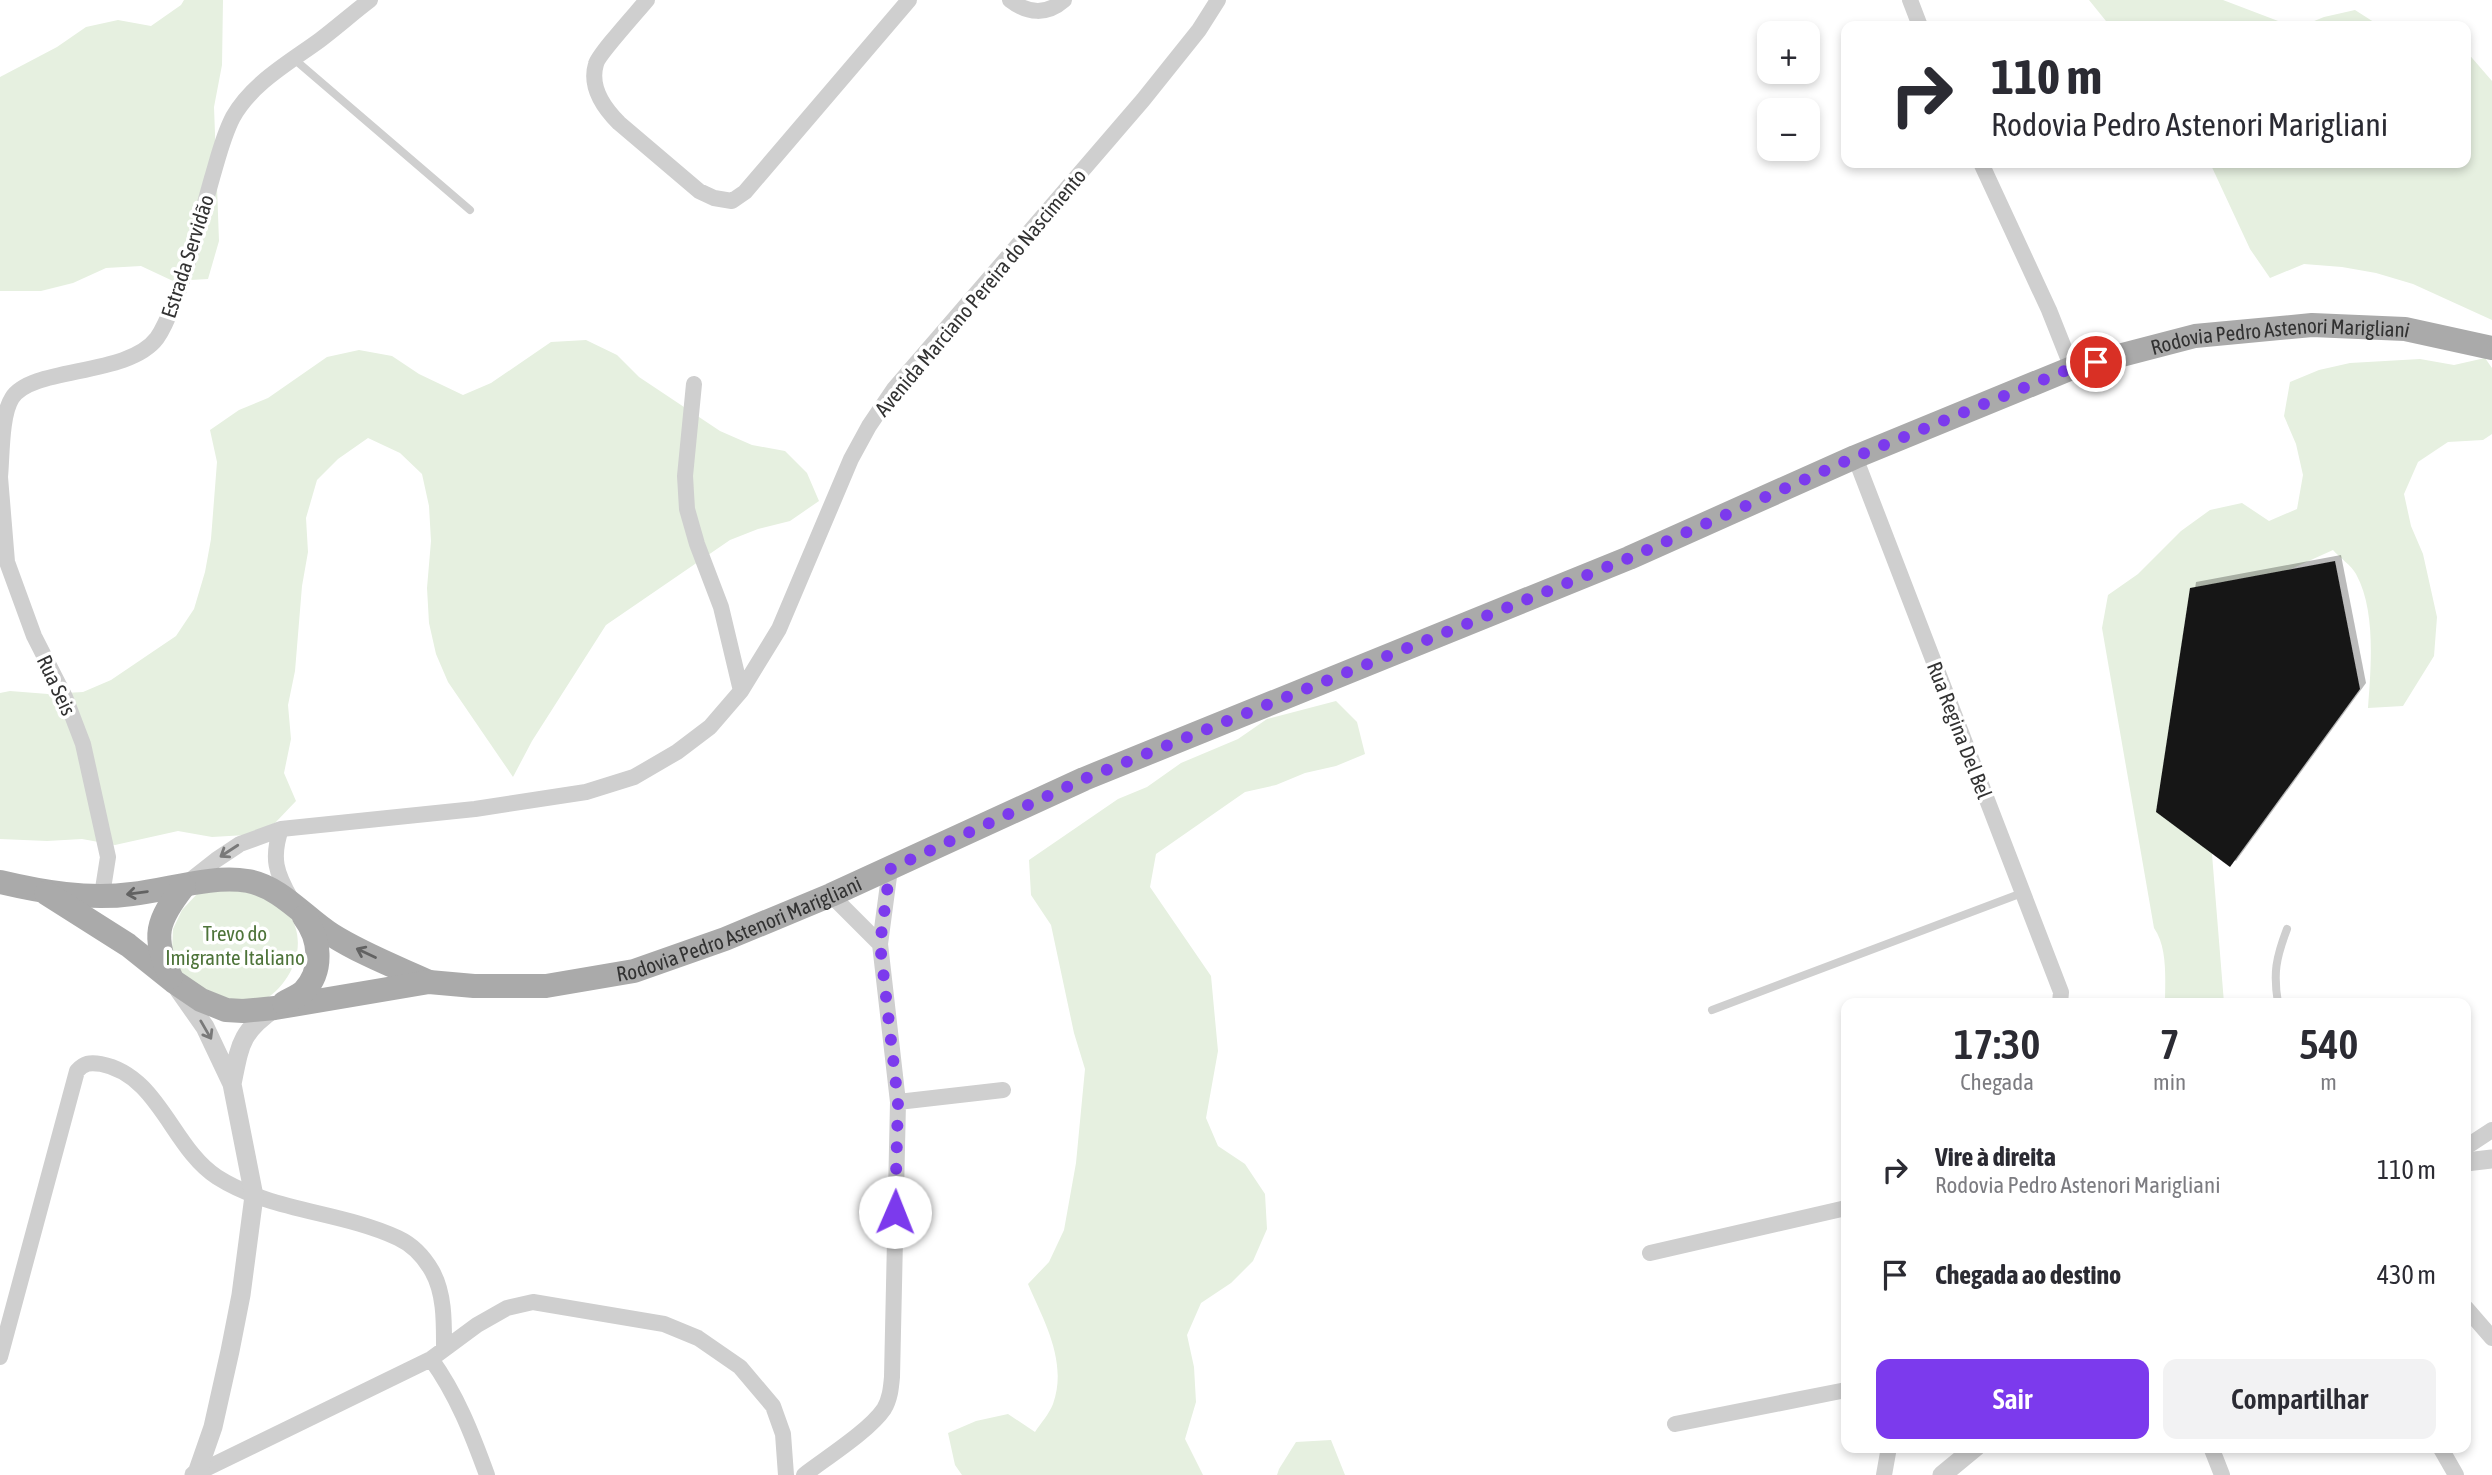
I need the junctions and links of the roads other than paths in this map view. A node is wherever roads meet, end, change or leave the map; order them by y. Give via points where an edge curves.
1 (370, 0) edge
2 (647, 0) edge
3 (909, 0) edge
4 (1010, 0) edge
5 (1064, 0) edge
6 (1218, 0) edge
7 (1910, 0) edge
8 (1918, 21) edge
9 (294, 59) junction
10 (1983, 168) edge
11 (470, 210) dead end
12 (2492, 348) edge
13 (2072, 368) junction
14 (694, 384) dead end
15 (1855, 457) junction
16 (0, 477) edge
17 (741, 691) junction
18 (281, 829) junction
19 (890, 869) junction
20 (0, 882) edge
21 (184, 886) junction
22 (46, 893) junction
23 (2022, 894) junction
24 (102, 895) junction
25 (831, 895) junction
26 (296, 908) junction
27 (2287, 929) dead end
28 (880, 944) junction
29 (173, 981) junction
30 (429, 982) junction
31 (2060, 998) edge
32 (2277, 998) edge
33 (275, 1009) junction
34 (1712, 1010) dead end
35 (232, 1084) junction
36 (1003, 1090) dead end
37 (898, 1102) junction
38 (2492, 1130) edge
39 (2471, 1144) edge
40 (2492, 1159) edge
41 (2471, 1161) edge
42 (254, 1196) junction
43 (1841, 1209) edge
44 (1650, 1253) dead end
45 (2471, 1314) edge
46 (2492, 1338) edge
47 (438, 1354) junction
48 (0, 1357) edge
49 (1841, 1391) edge
50 (1675, 1424) dead end
51 (1888, 1453) edge
52 (1969, 1453) edge
53 (2213, 1453) edge
54 (2443, 1453) edge
55 (196, 1474) edge
56 (487, 1475) edge
57 (786, 1475) edge
58 (804, 1475) edge
59 (1884, 1475) edge
60 (1942, 1475) edge
61 (2222, 1475) edge
62 (2456, 1475) edge

1 - 9 street, Estrada Servidão
2 - 3 street via 596,63 599,96 619,123 699,191 732,201 745,192
4 - 5 street via 1034,12 1049,10
6 - 17 street, Avenida Marciano Pereira do Nascimento via 1143,100 894,388 851,459 779,629
7 - 8 street
9 - 11 lane
9 - 16 street, Estrada Servidão via 266,79 233,118 184,274 155,341 122,361 34,383 16,393 7,412
10 - 13 street
12 - 13 main road, Rodovia Pedro Astenori Marigliani via 2405,329 2312,326 2195,336
13 - 15 main road, Rodovia Pedro Astenori Marigliani
14 - 17 street via 685,475 687,509 721,607
15 - 19 main road, Rodovia Pedro Astenori Marigliani via 1629,558 1084,779
15 - 23 street, Rua Regina Del Bel
16 - 24 street, Rua Seis via 7,562 34,636 83,744 108,856
17 - 18 street, Avenida Marciano Pereira do Nascimento via 710,727 677,752 634,777 586,792 475,809
18 -> 21 street, Avenida Marciano Pereira do Nascimento via 240,844
18 - 26 street via 275,860 279,878
19 - 25 main road, Rodovia Pedro Astenori Marigliani
19 - 28 street
20 - 22 main road, Rodovia Pedro Astenori Marigliani
21 -> 24 main road, Rodovia Pedro Astenori Marigliani
21 - 26 main road, Rodovia Pedro Astenori Marigliani via 250,881
21 - 29 main road via 170,903 159,936 160,956
22 - 24 main road, Rodovia Pedro Astenori Marigliani
22 - 29 main road, Rodovia Pedro Astenori Marigliani via 128,945
23 - 31 street, Rua Regina Del Bel
23 - 34 lane
25 - 28 street
25 - 30 main road, Rodovia Pedro Astenori Marigliani via 634,971 546,986
30 -> 26 main road, Rodovia Pedro Astenori Marigliani via 331,935
26 - 33 main road via 311,927 318,948 316,971 303,991
27 - 32 lane via 2277,954
28 - 37 street
29 - 33 main road, Rodovia Pedro Astenori Marigliani via 226,1010
29 -> 35 street via 205,1027
30 - 33 main road, Rodovia Pedro Astenori Marigliani
33 - 35 street via 245,1035
35 - 42 street
36 - 37 street
37 - 58 street via 890,1396 872,1422
38 - 39 street
40 - 41 street
42 - 47 street via 378,1231 421,1254 440,1294
42 - 48 street via 198,1161 135,1082 108,1065 85,1064 77,1071
42 - 55 street via 230,1351 214,1427
43 - 44 street
45 - 46 street
47 - 55 street
47 - 56 street
47 - 57 street via 506,1308 533,1301 664,1324 698,1338 740,1367 760,1388 773,1406 783,1434
49 - 50 street
51 - 59 street
52 - 60 street
53 - 61 street
54 - 62 street

